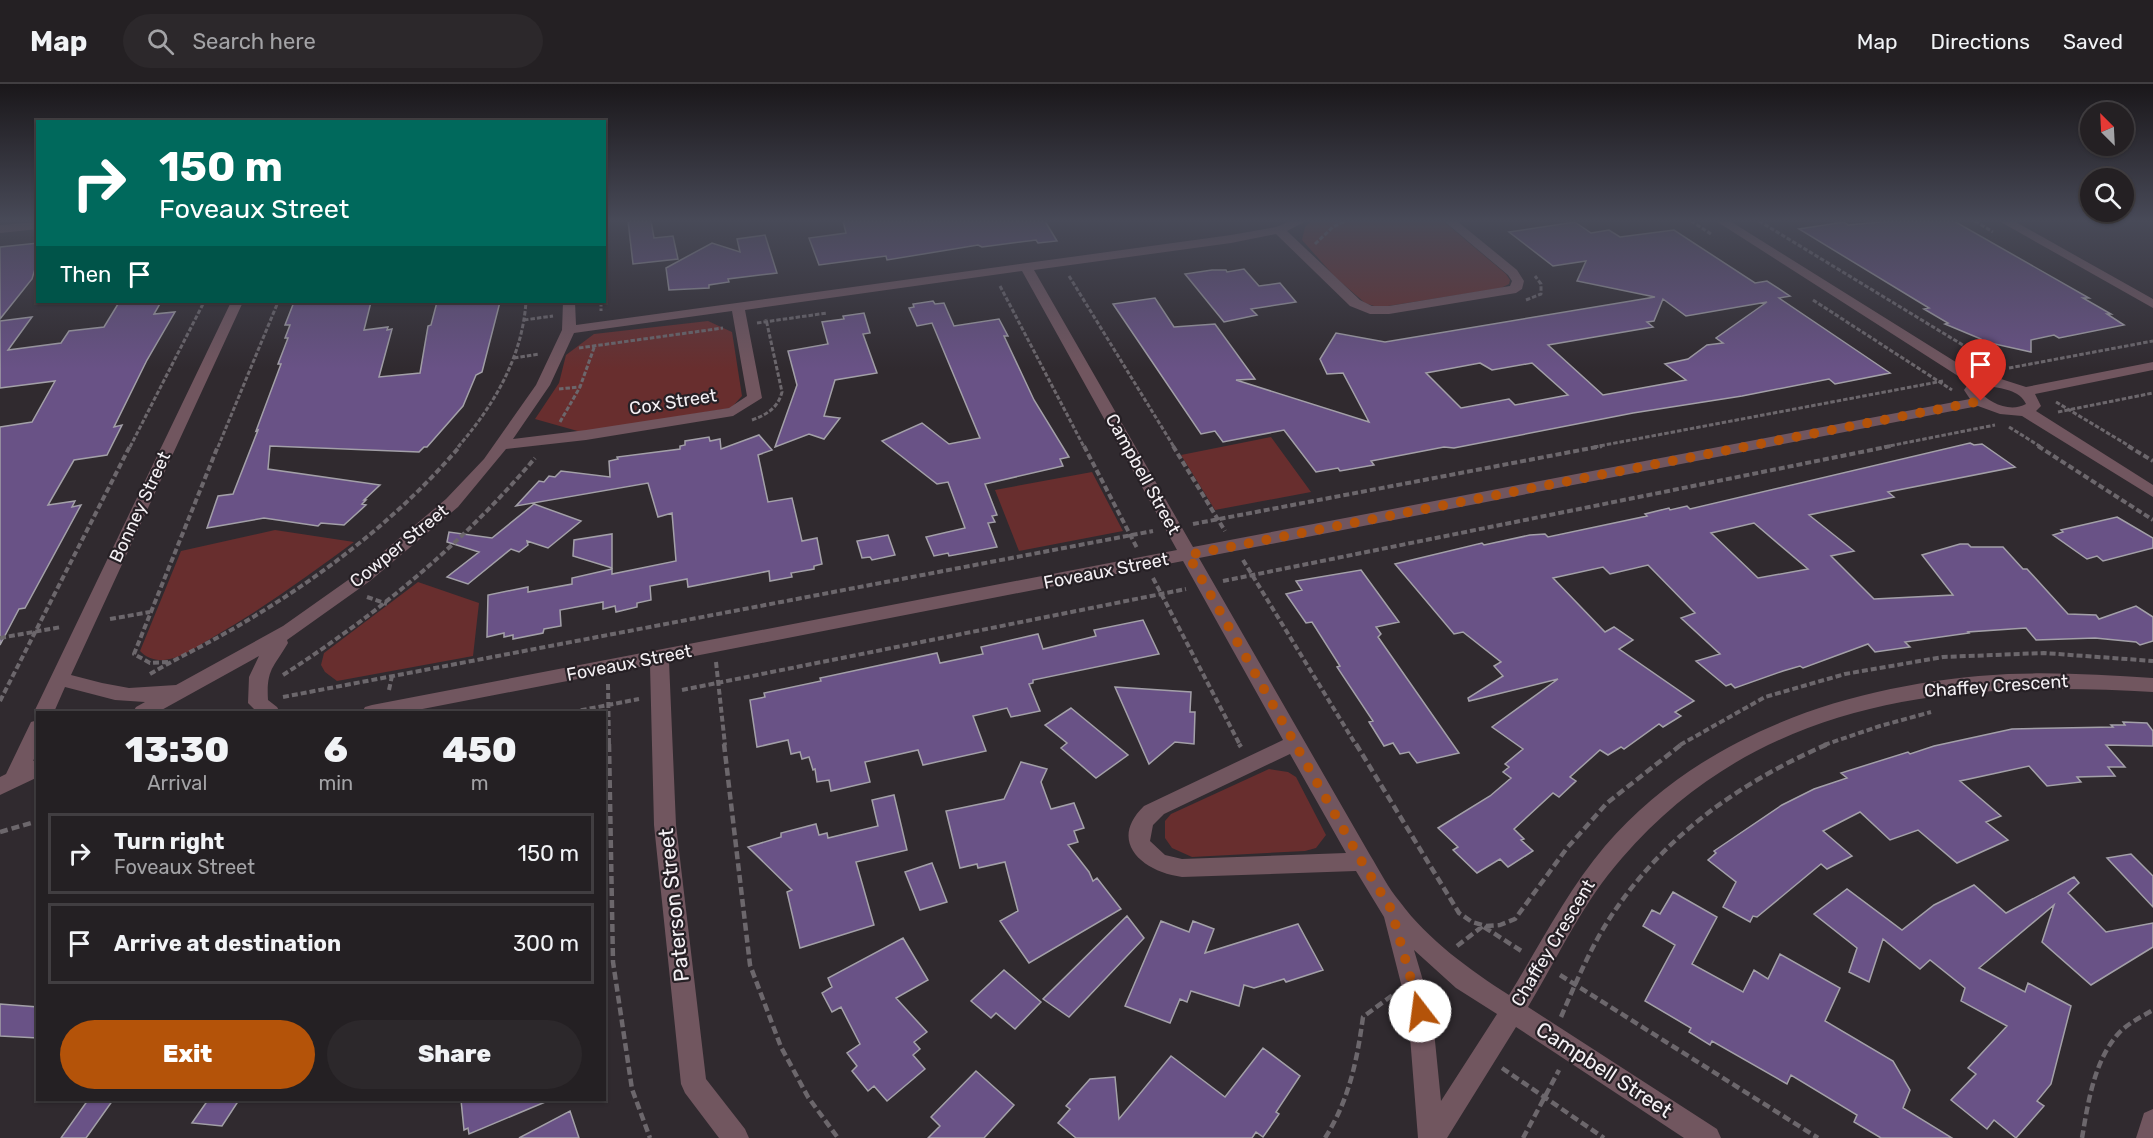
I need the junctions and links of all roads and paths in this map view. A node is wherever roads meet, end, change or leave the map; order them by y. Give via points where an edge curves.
1 (1003, 270) edge
2 (1028, 270) edge
3 (1064, 270) edge
4 (1322, 270) edge
5 (1510, 270) edge
6 (1800, 270) edge
7 (1840, 270) edge
8 (2093, 270) edge
9 (1002, 288) dead end
10 (203, 303) edge
11 (237, 303) edge
12 (278, 303) edge
13 (526, 303) edge
14 (569, 303) edge
15 (601, 303) edge
16 (2153, 304) edge
17 (738, 307) junction
18 (601, 309) dead end
19 (568, 330) junction
20 (2153, 341) edge
21 (2153, 366) edge
22 (1940, 382) dead end
23 (1980, 383) junction
24 (2023, 392) junction
25 (2153, 393) edge
26 (1981, 401) junction
27 (2025, 411) junction
28 (501, 445) junction
29 (2153, 461) edge
30 (2153, 492) edge
31 (2153, 520) edge
32 (1188, 555) junction
33 (290, 631) junction
34 (37, 632) junction
35 (0, 638) edge
36 (659, 657) junction
37 (175, 660) junction
38 (608, 667) junction
39 (60, 678) junction
40 (2153, 685) edge
41 (195, 686) junction
42 (125, 696) junction
43 (283, 697) dead end
44 (0, 701) edge
45 (1938, 710) dead end
46 (44, 711) edge
47 (145, 711) edge
48 (269, 711) edge
49 (377, 711) edge
50 (36, 731) edge
51 (1295, 743) junction
52 (1250, 764) junction
53 (36, 768) edge
54 (36, 776) edge
55 (7, 783) edge
56 (36, 822) edge
57 (0, 832) edge
58 (1362, 862) junction
59 (1391, 909) junction
60 (1541, 964) junction
61 (1576, 985) junction
62 (2153, 1010) edge
63 (1512, 1011) junction
64 (1363, 1017) dead end
65 (1552, 1036) junction
66 (1484, 1056) junction
67 (1546, 1098) junction
68 (2153, 1122) edge
69 (650, 1138) edge
70 (736, 1138) edge
71 (838, 1138) edge
72 (1325, 1138) edge
73 (1432, 1138) edge
74 (1523, 1138) edge
75 (1605, 1138) edge
76 (1708, 1138) edge
77 (1818, 1138) edge
78 (2082, 1138) edge
79 (2149, 1138) edge

1 - 17 street
2 - 32 street, Campbell Street
3 - 22 path via 1218,519
4 - 5 street via 1355,303 1370,310 1389,310 1511,290 1519,285
6 - 23 street
7 - 20 path via 2003,370
8 - 16 street
9 - 43 path via 1131,536
10 - 34 path
11 - 39 street, Bonney Street
12 - 37 path via 134,654 142,661
13 - 37 path via 520,345 498,391 454,452 423,486 346,552 294,590 241,625
14 - 19 street, Cowper Street
15 - 18 path
17 - 19 street
17 - 28 street, Cox Street via 755,398 733,412
19 - 28 street, Cowper Street via 540,390
21 - 24 street
23 - 24 street via 1996,383
23 - 26 street via 1971,390
24 - 27 street via 2034,406
25 - 29 path via 2069,410
26 - 27 street via 1998,409
26 - 32 street, Foveaux Street
27 - 30 street
28 - 33 street, Cowper Street via 452,503 364,577
31 - 60 path via 2004,423 1252,575 1459,913
32 - 36 street, Foveaux Street
32 - 51 street, Campbell Street
33 - 41 street, Cowper Street
33 - 48 street via 262,663 258,703
34 - 35 path
34 - 44 path
36 - 38 street, Foveaux Street
36 - 70 street, Paterson Street via 665,825 694,1084
37 - 42 path via 133,684
38 - 49 street, Foveaux Street
38 - 69 path via 613,962 632,1089
39 - 42 street
39 - 46 street, Bonney Street
40 - 60 street, Chaffey Crescent via 2054,681 1943,687 1838,710 1756,741 1696,776 1640,822 1579,896
41 - 42 street via 156,695
41 - 47 street, Cowper Street
45 - 61 path via 1842,737 1791,758 1739,787 1694,822 1636,882 1606,925
50 - 55 street
51 - 52 street
51 - 58 street, Campbell Street
52 - 58 street via 1147,815 1140,827 1139,844 1152,860 1165,867 1182,868
52 - 71 path via 1161,594 718,683 750,965 781,1047 808,1097
53 - 55 street
54 - 55 street
56 - 57 path
58 - 59 street, Campbell Street
59 - 63 street, Campbell Street via 1440,959
59 - 73 street, Campbell Street via 1420,1011
60 - 61 path
60 - 63 street, Chaffey Crescent
61 - 65 path
61 - 77 path
62 - 78 path via 2118,1034 2102,1062
63 - 65 street, Campbell Street
63 - 66 street, Chaffey Crescent
64 - 72 path via 1351,1091
65 - 67 path via 1559,1072
65 - 76 street, Campbell Street
66 - 67 path
66 - 73 street, Chaffey Crescent
67 - 74 path
67 - 75 path
68 - 79 street

